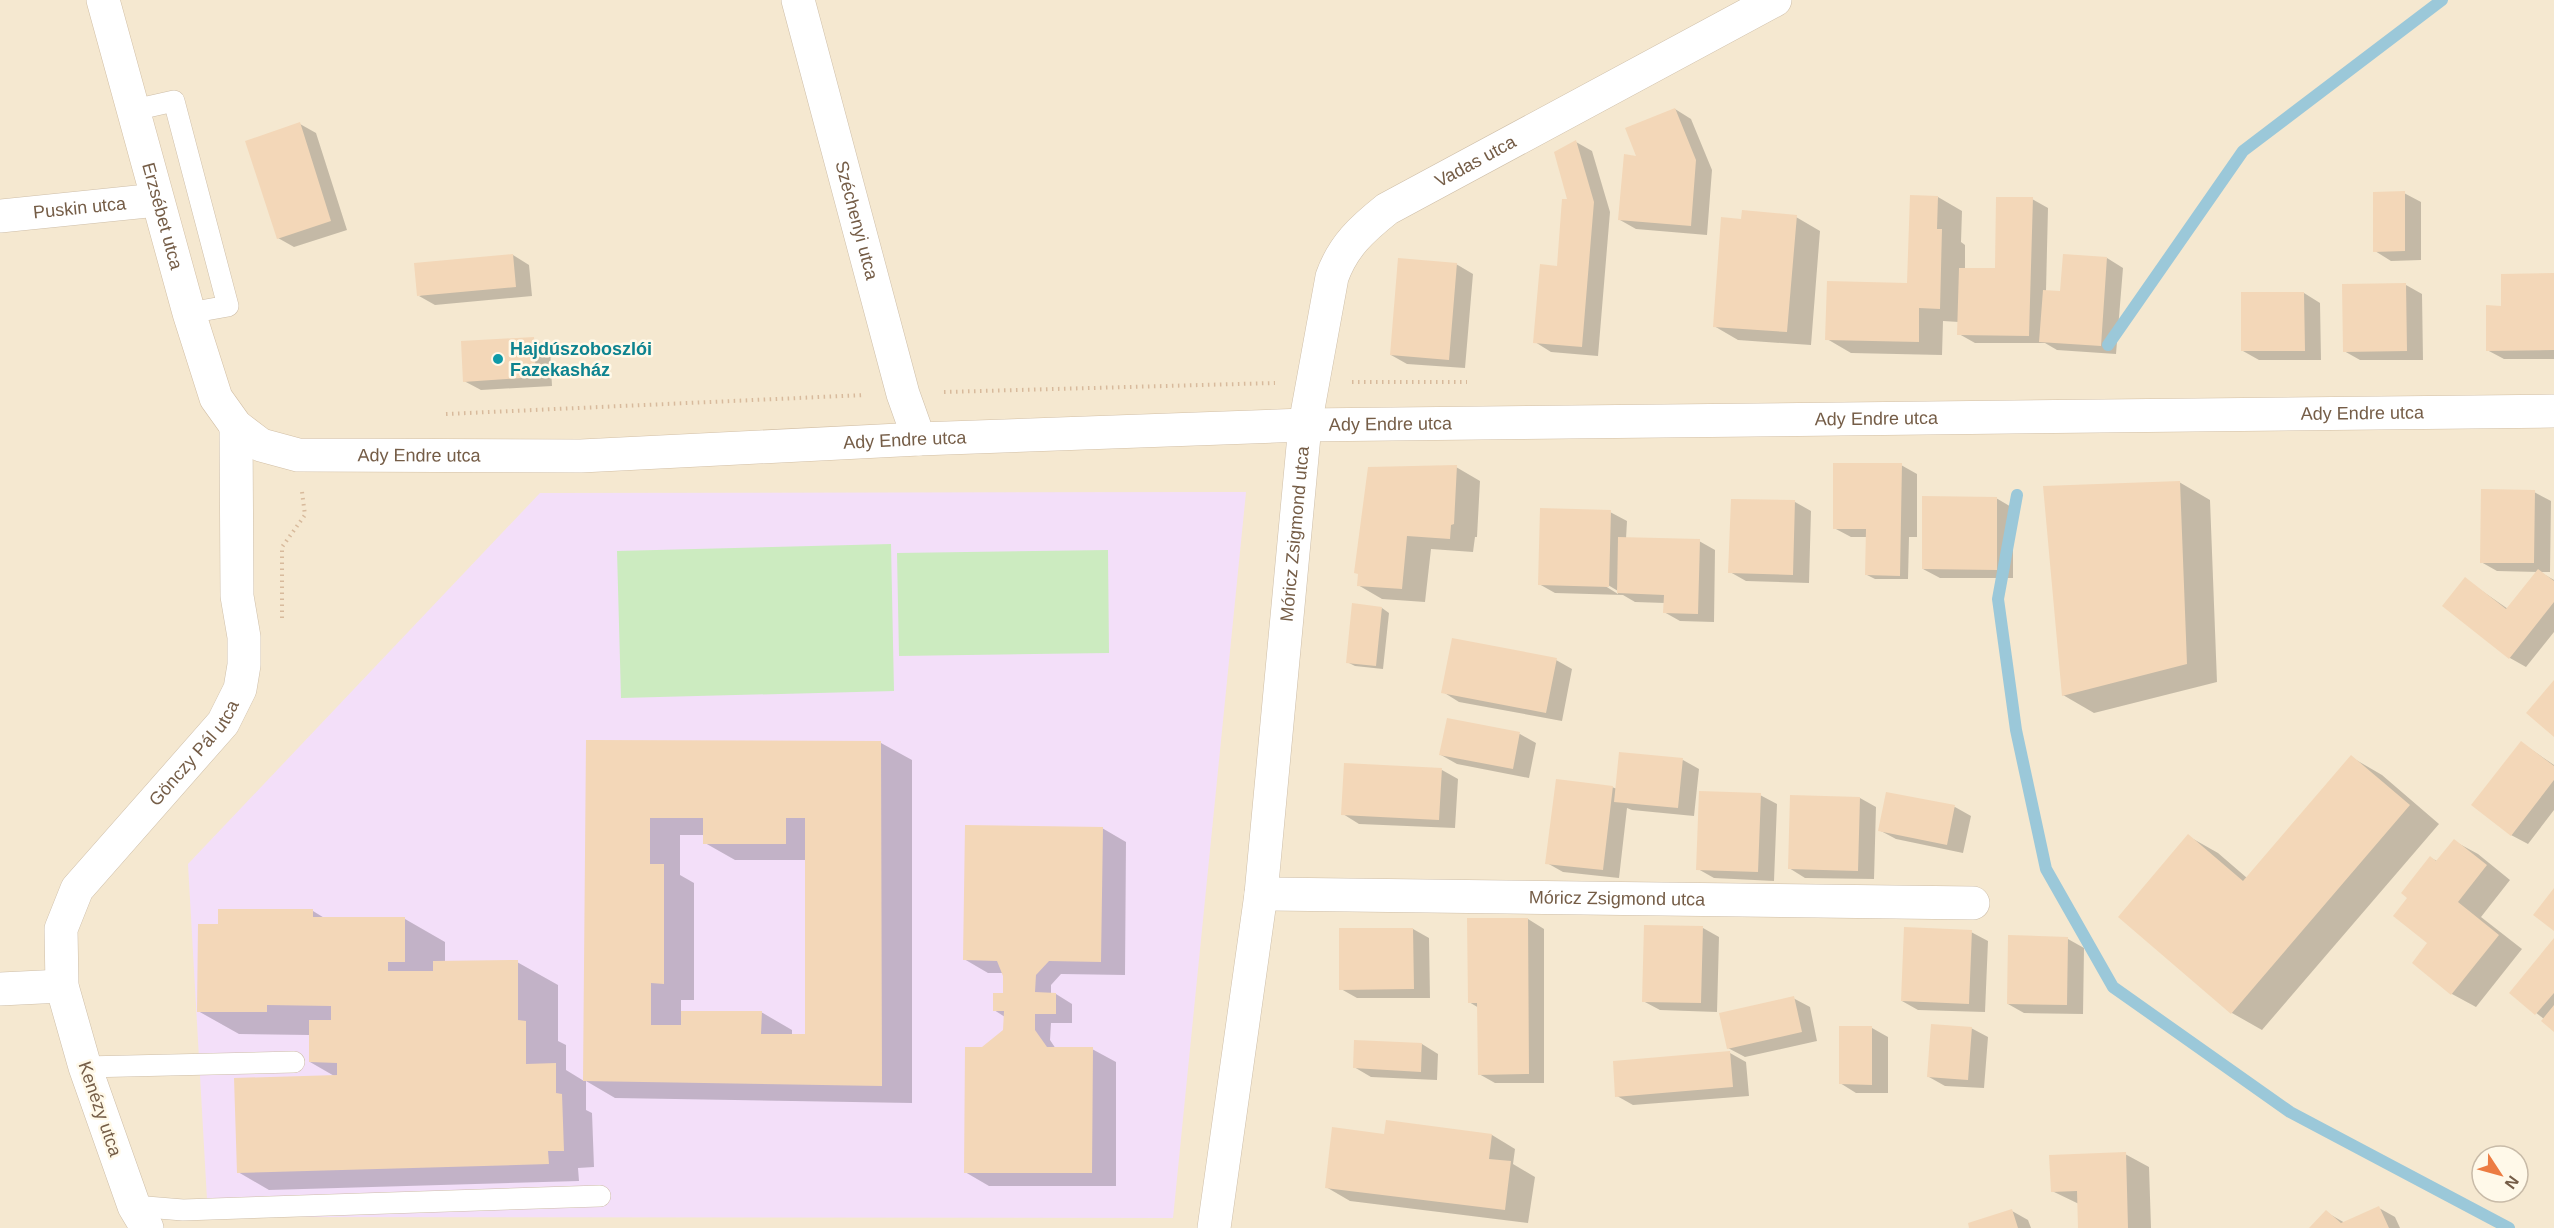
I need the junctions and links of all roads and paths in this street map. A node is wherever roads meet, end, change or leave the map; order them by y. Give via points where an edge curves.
1 (103, 0) edge
2 (798, 0) edge
3 (1775, 0) edge
4 (134, 110) junction
5 (157, 200) junction
6 (0, 216) edge
7 (189, 313) junction
8 (2554, 411) edge
9 (1305, 425) junction
10 (236, 426) junction
11 (919, 439) junction
12 (1261, 894) junction
13 (1973, 903) dead end
14 (62, 986) junction
15 (0, 989) edge
16 (294, 1062) dead end
17 (85, 1067) junction
18 (600, 1196) dead end
19 (146, 1222) edge
20 (1214, 1228) edge

1 - 4 street, Erzsébet utca
2 - 11 street, Széchenyi utca via 903,394
3 - 9 street, Vadas utca via 1387,209 1365,226 1350,240 1332,277
4 - 5 street, Erzsébet utca
4 - 7 lane via 174,101 228,306
5 - 6 street, Puskin utca
5 - 7 street, Erzsébet utca
7 - 10 street, Erzsébet utca via 216,398
8 - 9 street, Ady Endre utca
9 - 11 street, Ady Endre utca
9 - 12 street, Móricz Zsigmond utca
10 - 11 street, Ady Endre utca via 261,445 298,455 581,456
10 - 14 street, Gönczy Pál utca via 237,596 244,637 240,689 223,723 77,890 61,929
12 - 13 street, Móricz Zsigmond utca
12 - 20 street, Móricz Zsigmond utca
14 - 15 street
14 - 17 street, Kenézy utca
16 - 17 lane
17 - 19 street, Kenézy utca
18 - 19 lane via 183,1210

